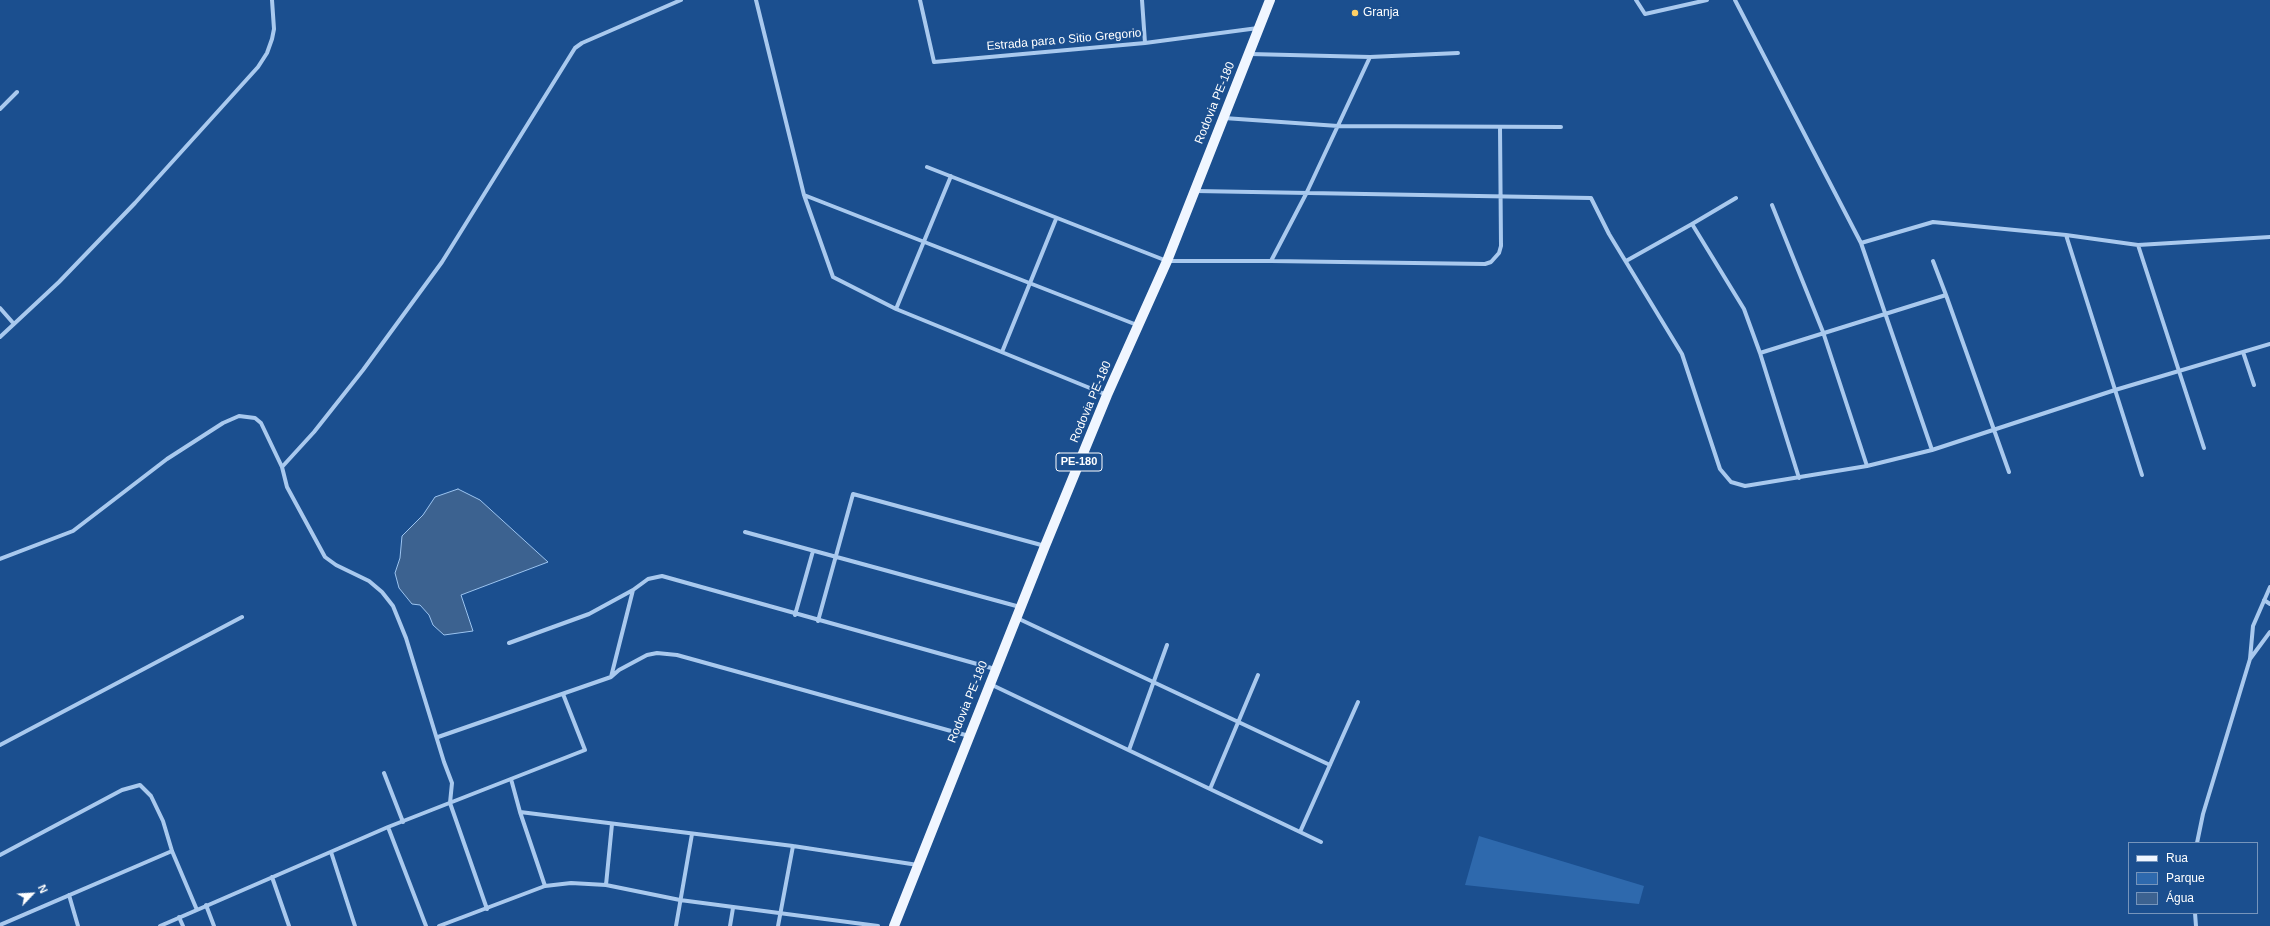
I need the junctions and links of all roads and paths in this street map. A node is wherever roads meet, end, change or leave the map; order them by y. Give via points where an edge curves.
1 (272, 0) edge
2 (681, 0) edge
3 (756, 0) edge
4 (920, 0) edge
5 (1142, 0) edge
6 (1270, 0) edge
7 (1636, 0) edge
8 (1707, 0) edge
9 (1735, 0) edge
10 (1258, 28) junction
11 (1145, 43) junction
12 (1458, 53) dead end
13 (1248, 54) junction
14 (1370, 57) junction
15 (17, 92) dead end
16 (0, 109) edge
17 (1222, 118) junction
18 (1338, 126) junction
19 (1500, 127) junction
20 (1561, 127) dead end
21 (927, 167) dead end
22 (950, 176) junction
23 (1194, 191) junction
24 (1306, 194) junction
25 (804, 195) junction
26 (1500, 197) junction
27 (1736, 198) dead end
28 (1772, 205) dead end
29 (1056, 219) junction
30 (1692, 224) junction
31 (2066, 235) junction
32 (2270, 237) edge
33 (923, 243) junction
34 (1861, 243) junction
35 (2138, 245) junction
36 (1934, 260) dead end
37 (1167, 261) junction
38 (1271, 261) junction
39 (1626, 261) junction
40 (1030, 285) junction
41 (1946, 295) junction
42 (0, 308) edge
43 (896, 309) junction
44 (1884, 314) junction
45 (14, 324) junction
46 (1138, 326) junction
47 (1823, 332) junction
48 (0, 337) edge
49 (2270, 344) edge
50 (1002, 352) junction
51 (2243, 352) junction
52 (1760, 353) junction
53 (2180, 371) junction
54 (2254, 385) dead end
55 (2115, 390) junction
56 (1107, 395) junction
57 (1994, 430) junction
58 (2204, 448) dead end
59 (1932, 450) junction
60 (1867, 466) junction
61 (282, 467) junction
62 (2009, 472) dead end
63 (2142, 475) dead end
64 (1799, 478) junction
65 (745, 532) dead end
66 (1045, 546) junction
67 (813, 551) junction
68 (836, 558) junction
69 (0, 559) edge
70 (2270, 587) edge
71 (633, 590) junction
72 (2264, 600) junction
73 (2270, 604) edge
74 (1020, 607) junction
75 (795, 615) junction
76 (242, 617) dead end
77 (1016, 618) junction
78 (818, 622) junction
79 (2270, 632) edge
80 (509, 643) dead end
81 (1167, 645) dead end
82 (2250, 660) junction
83 (995, 670) junction
84 (1258, 675) dead end
85 (611, 677) junction
86 (1152, 682) junction
87 (989, 683) junction
88 (563, 694) junction
89 (1358, 702) dead end
90 (1238, 722) junction
91 (969, 736) junction
92 (438, 737) junction
93 (0, 745) edge
94 (1129, 750) junction
95 (1330, 765) junction
96 (384, 773) dead end
97 (512, 779) junction
98 (1210, 788) junction
99 (450, 803) junction
100 (520, 812) junction
101 (403, 822) junction
102 (612, 824) junction
103 (388, 827) junction
104 (1300, 832) junction
105 (692, 834) junction
106 (1321, 842) dead end
107 (2197, 842) edge
108 (793, 846) junction
109 (172, 851) junction
110 (331, 852) junction
111 (0, 855) edge
112 (918, 865) junction
113 (272, 877) junction
114 (606, 885) junction
115 (545, 886) junction
116 (69, 895) junction
117 (680, 900) junction
118 (206, 905) junction
119 (733, 908) junction
120 (487, 909) junction
121 (196, 910) junction
122 (780, 914) junction
123 (2195, 914) edge
124 (180, 917) junction
125 (0, 925) edge
126 (78, 926) edge
127 (160, 926) edge
128 (183, 926) edge
129 (214, 926) edge
130 (289, 926) edge
131 (355, 926) edge
132 (426, 926) edge
133 (439, 926) edge
134 (676, 926) edge
135 (730, 926) edge
136 (778, 926) edge
137 (878, 926) edge
138 (894, 926) edge
139 (2196, 926) edge

1 - 45 street via 272,39 258,67 135,203 59,282
2 - 61 street via 575,48 442,262 363,370 314,432
3 - 25 street
4 - 11 street, Estrada para o Sitio Gregorio via 934,62
5 - 11 street
6 - 10 main road, Rodovia PE-180 / PE-180
7 - 8 street via 1645,14
9 - 34 street
10 - 11 street, Estrada para o Sitio Gregorio
10 - 13 main road, Rodovia PE-180 / PE-180
12 - 14 street
13 - 14 street
13 - 17 main road, Rodovia PE-180 / PE-180
14 - 18 street
15 - 16 street
17 - 18 street
17 - 23 main road, Rodovia PE-180 / PE-180
18 - 19 street
18 - 24 street
19 - 20 street
19 - 26 street
21 - 22 street
22 - 29 street
22 - 33 street
23 - 24 street
23 - 37 main road, Rodovia PE-180 / PE-180
24 - 26 street
24 - 38 street
25 - 33 street
25 - 43 street via 832,277
26 - 38 street via 1500,253 1496,259 1485,264
26 - 39 street via 1591,198
27 - 30 street
28 - 47 street
29 - 37 street
29 - 40 street
30 - 39 street
30 - 52 street via 1744,309
31 - 34 street via 1933,222
31 - 35 street
31 - 55 street
32 - 35 street
33 - 40 street
33 - 43 street
34 - 44 street
35 - 53 street
36 - 41 street
37 - 38 street
37 - 46 main road, Rodovia PE-180 / PE-180
39 - 64 street via 1682,354 1717,464 1723,474 1731,482 1744,486
40 - 46 street
40 - 50 street
41 - 44 street
41 - 57 street
42 - 45 street
43 - 50 street
44 - 47 street
44 - 59 street
45 - 48 street
46 - 56 main road, Rodovia PE-180 / PE-180
47 - 52 street
47 - 60 street
49 - 51 street
50 - 56 street
51 - 53 street
51 - 54 street
52 - 64 street
53 - 55 street
53 - 58 street
55 - 57 street
55 - 63 street
56 - 66 main road, Rodovia PE-180 / PE-180
57 - 59 street
57 - 62 street
59 - 60 street
60 - 64 street
61 - 69 street via 261,423 249,416 232,418 167,459 73,530
61 - 92 street via 287,487 325,557 369,581 393,606
65 - 67 street
66 - 68 street via 853,494
66 - 74 main road, Rodovia PE-180 / PE-180
67 - 68 street
67 - 75 street
68 - 74 street
68 - 78 street
70 - 72 street
71 - 75 street via 648,579 668,577
71 - 80 street via 589,614
71 - 85 street
72 - 73 street
72 - 82 street via 2253,626
74 - 77 main road, Rodovia PE-180 / PE-180
75 - 78 street
76 - 93 street
77 - 83 main road, Rodovia PE-180 / PE-180
77 - 86 street
78 - 83 street
79 - 82 street
81 - 86 street
82 - 107 street via 2203,814
83 - 87 main road, Rodovia PE-180 / PE-180
84 - 90 street
85 - 88 street
85 - 91 street via 647,655 677,655
86 - 90 street
86 - 94 street
87 - 91 main road, Rodovia PE-180 / PE-180
87 - 94 street
88 - 92 street
88 - 97 street via 585,750
89 - 95 street
90 - 95 street
90 - 98 street
91 - 112 main road, Rodovia PE-180 / PE-180
92 - 99 street via 452,783
94 - 98 street
95 - 104 street
96 - 101 street
97 - 99 street
97 - 100 street
98 - 104 street
99 - 101 street
99 - 120 street
100 - 102 street
100 - 115 street
101 - 103 street
102 - 105 street
102 - 114 street
103 - 110 street
103 - 132 street
104 - 106 street
105 - 108 street
105 - 117 street
108 - 112 street
108 - 122 street
109 - 111 street via 164,821 151,796 144,786 133,785
109 - 116 street
109 - 121 street
110 - 113 street
110 - 131 street
112 - 138 main road, Rodovia PE-180 / PE-180
113 - 118 street
113 - 130 street
114 - 115 street via 571,883
114 - 117 street
115 - 120 street
116 - 125 street
116 - 126 street
117 - 119 street
117 - 134 street
118 - 121 street
118 - 129 street
119 - 122 street
119 - 135 street
120 - 133 street
121 - 124 street
122 - 136 street
122 - 137 street
123 - 139 street
124 - 127 street
124 - 128 street

